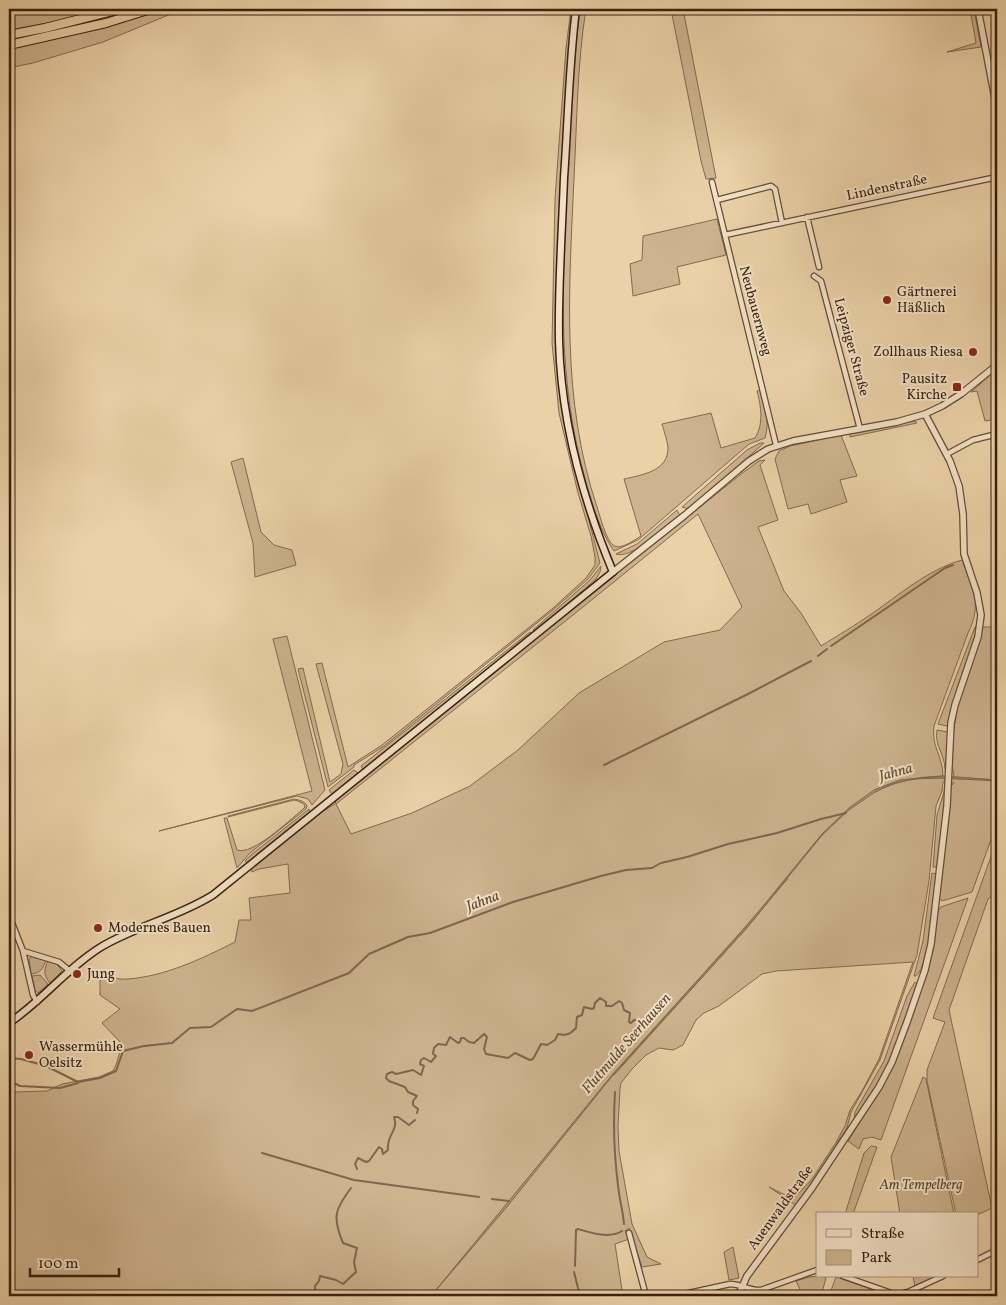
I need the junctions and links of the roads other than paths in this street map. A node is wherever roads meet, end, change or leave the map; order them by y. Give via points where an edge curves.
1 (120, 9) edge
2 (151, 9) edge
3 (576, 9) edge
4 (978, 9) edge
5 (9, 35) edge
6 (9, 45) edge
7 (997, 109) edge
8 (997, 177) edge
9 (712, 182) dead end
10 (717, 200) junction
11 (807, 217) junction
12 (782, 222) junction
13 (725, 235) junction
14 (819, 267) dead end
15 (814, 276) dead end
16 (997, 365) edge
17 (925, 414) junction
18 (860, 429) junction
19 (997, 434) edge
20 (776, 445) junction
21 (947, 454) junction
22 (613, 572) junction
23 (9, 915) edge
24 (23, 951) junction
25 (71, 972) junction
26 (37, 1002) junction
27 (9, 1024) edge
28 (629, 1233) dead end
29 (997, 1250) edge
30 (978, 1260) edge
31 (816, 1270) edge
32 (849, 1278) edge
33 (939, 1278) edge
34 (742, 1286) junction
35 (646, 1296) edge
36 (675, 1296) edge
37 (738, 1296) edge

1 - 5 highway
2 - 6 highway via 106,23
3 - 22 main road via 560,272 559,342 573,444 598,534
4 - 7 street
8 - 11 street, Lindenstraße
9 - 10 street, Neubauernweg
10 - 12 street via 771,186 775,189
10 - 13 street, Neubauernweg
11 - 12 street, Lindenstraße
11 - 14 street
12 - 13 street, Lindenstraße
13 - 20 street, Neubauernweg
15 - 18 street, Leipziger Straße via 821,281
16 - 17 street via 961,394
17 - 18 street
17 - 21 street
18 - 20 street
19 - 21 street via 973,440
20 - 22 street via 758,455
21 - 34 street, Auenwaldstraße via 959,486 964,554 977,592 982,622 952,716 935,919 925,970 880,1087
22 - 25 main road via 205,900 119,938 93,953
23 - 24 street
24 - 25 street via 59,962
24 - 26 street via 30,987
25 - 26 main road
26 - 27 main road
28 - 35 street
29 - 30 street
31 - 34 street via 761,1290
32 - 33 street via 898,1295
34 - 36 street via 730,1284
34 - 37 street, Auenwaldstraße

